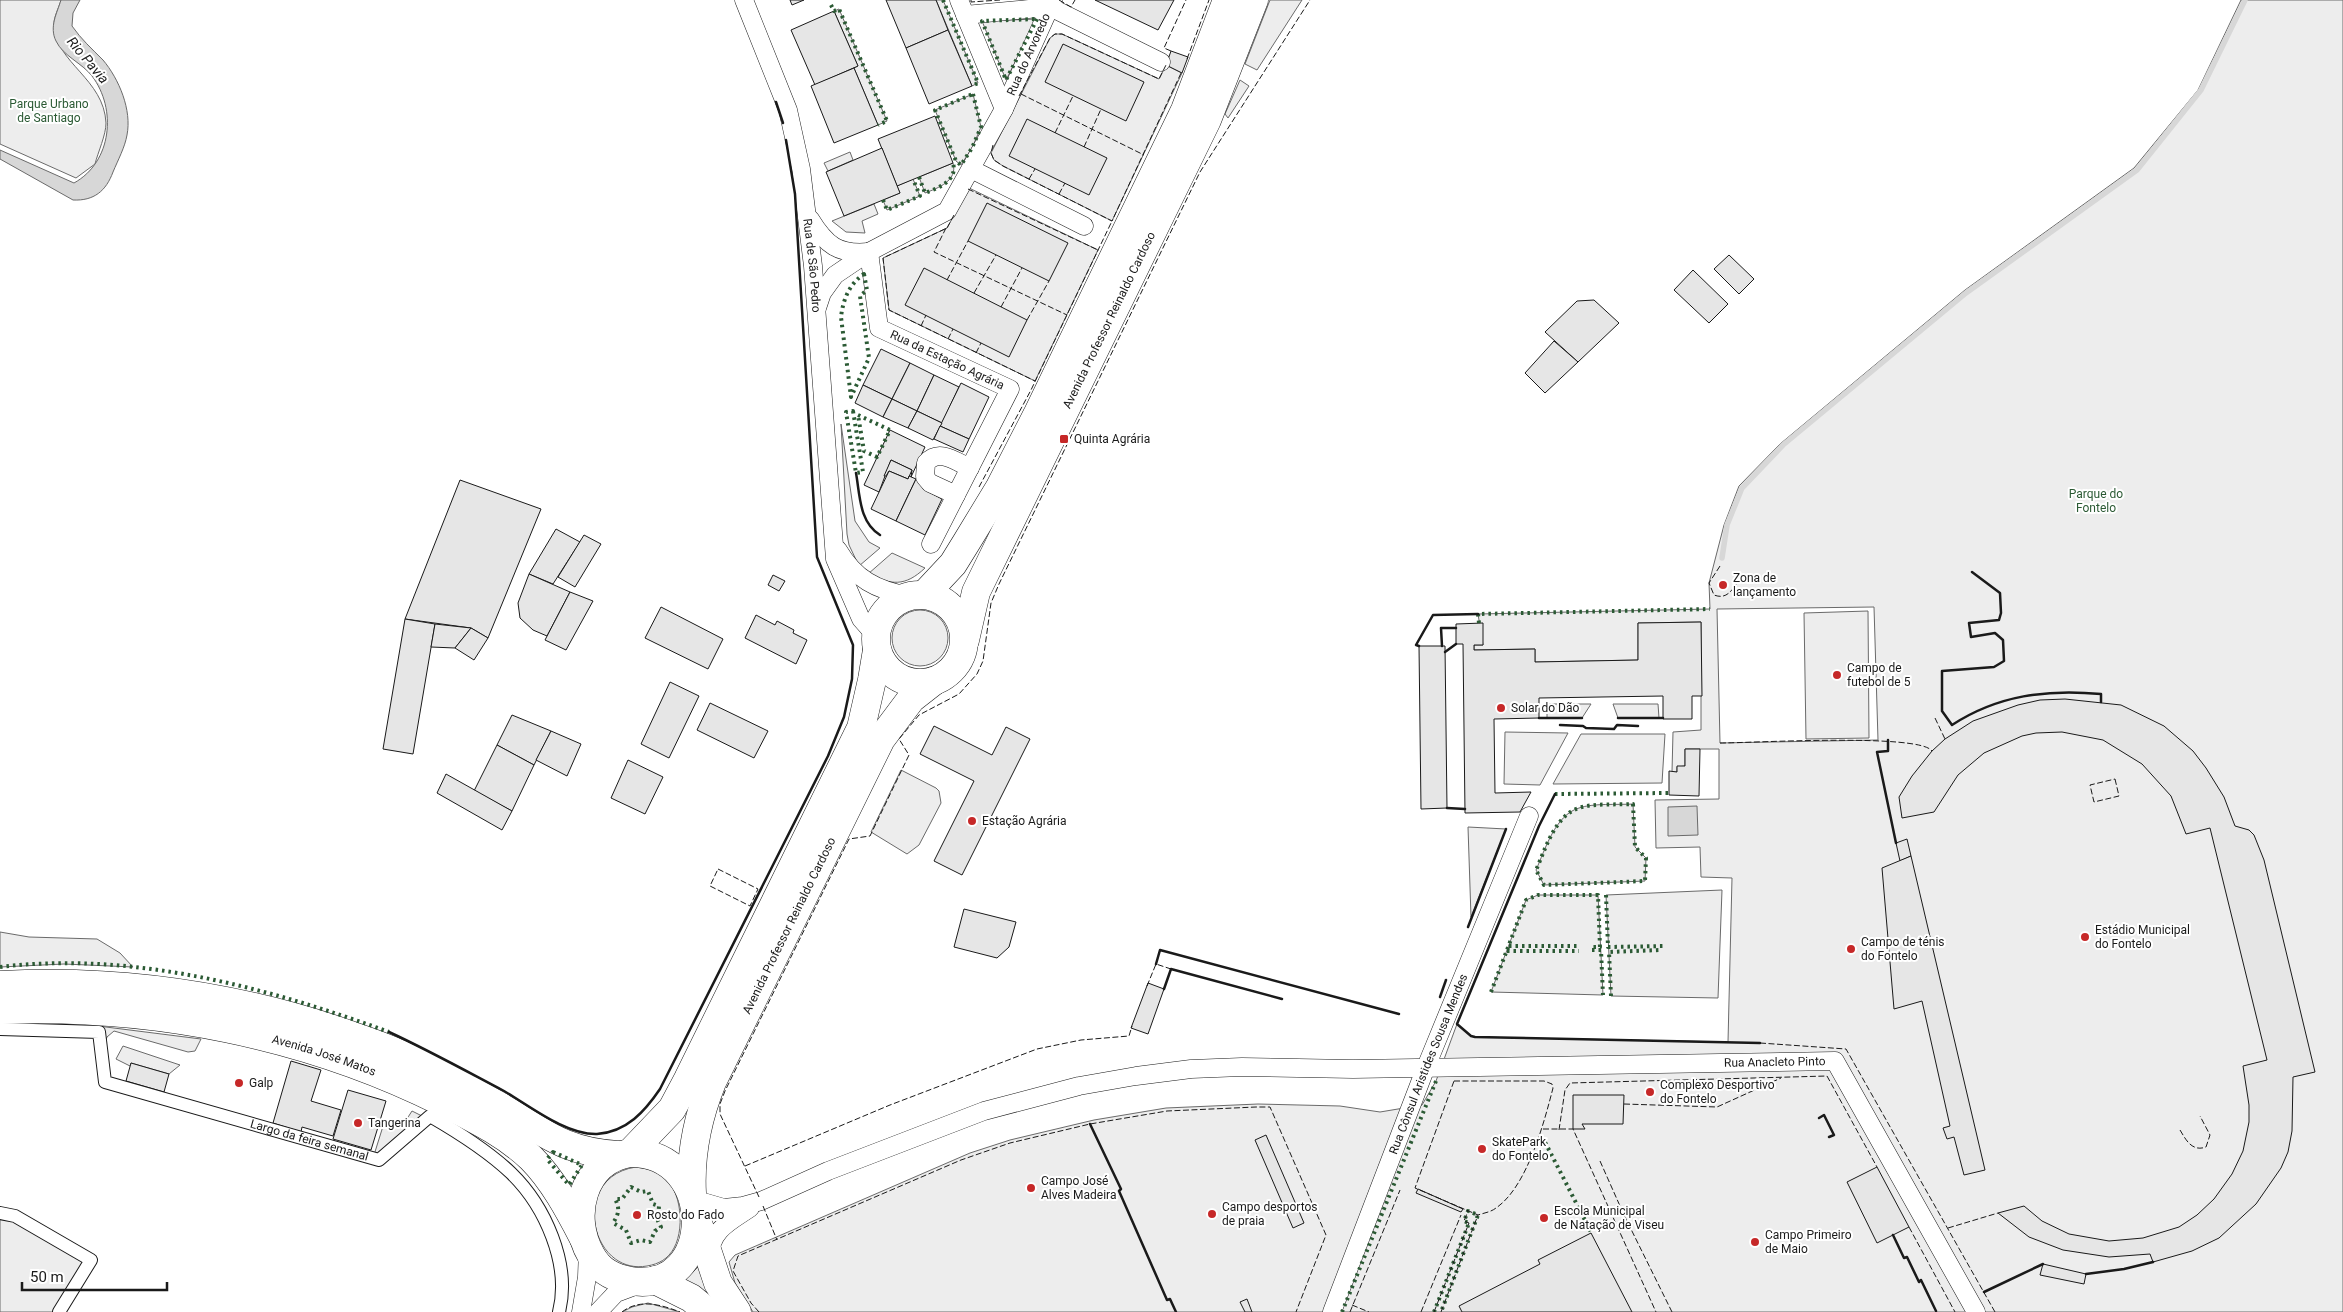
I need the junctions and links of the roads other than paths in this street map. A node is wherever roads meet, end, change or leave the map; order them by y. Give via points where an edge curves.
1 (744, 0) edge
2 (1227, 0) edge
3 (1254, 0) edge
4 (1052, 4) edge
5 (962, 8) edge
6 (1161, 62) dead end
7 (1004, 109) junction
8 (971, 169) junction
9 (808, 216) junction
10 (1084, 226) dead end
11 (870, 252) junction
12 (816, 310) junction
13 (970, 468) junction
14 (956, 495) junction
15 (833, 540) junction
16 (931, 544) dead end
17 (916, 596) junction
18 (965, 640) junction
19 (876, 643) junction
20 (934, 682) junction
21 (1529, 816) dead end
22 (0, 985) edge
23 (0, 1010) edge
24 (0, 1029) edge
25 (1426, 1067) junction
26 (624, 1154) junction
27 (760, 1201) junction
28 (693, 1202) junction
29 (0, 1213) edge
30 (585, 1243) junction
31 (712, 1243) junction
32 (679, 1266) junction
33 (649, 1281) junction
34 (59, 1312) edge
35 (559, 1312) edge
36 (581, 1312) edge
37 (598, 1312) edge
38 (708, 1312) edge
39 (737, 1312) edge
40 (1332, 1312) edge
41 (1976, 1312) edge

1 - 9 street, Rua de São Pedro via 788,110
2 - 17 main road, Avenida Professor Reinaldo Cardoso via 1186,110 1000,487 953,564
3 - 18 main road, Avenida Professor Reinaldo Cardoso via 1203,128 976,592
4 - 5 street
4 - 6 street
4 - 7 street, Rua do Arvoredo
5 - 7 street
7 - 8 street, Rua do Arvoredo
8 - 10 street
8 - 11 street, Rua do Arvoredo via 947,211
9 - 11 street via 824,241 836,249 850,254
9 - 12 street, Rua de São Pedro
11 - 12 street, Rua do Arvoredo via 835,275 822,293
11 - 13 street, Rua da Estação Agrária via 879,328 1010,389
12 - 15 street, Rua de São Pedro
13 - 14 street, Rua da Estação Agrária
13 - 14 street via 941,455 926,463 925,477 930,483
14 - 16 street, Rua da Estação Agrária
15 - 17 street via 847,562 872,587
15 - 19 street, Rua de São Pedro via 835,559 843,579
17 - 18 main road via 940,600 954,610 962,624
17 - 19 main road via 895,603 884,613
18 - 20 main road via 954,668
19 - 20 main road via 885,667 902,680 922,684
19 - 26 main road, Avenida Professor Reinaldo Cardoso via 861,728 688,1079 672,1109
20 - 28 main road, Avenida Professor Reinaldo Cardoso via 913,697 881,739 712,1082 693,1146
21 - 25 street, Rua Cônsul Aristides Sousa Mendes
22 - 26 main road via 80,984 166,992 312,1022 399,1053 470,1090 556,1142 592,1153
23 - 30 main road, Avenida José Matos via 77,1010 163,1016 260,1036 373,1071 460,1111 493,1129 519,1149 542,1171 566,1205
24 - 35 street, Largo da feira semanal via 99,1032 105,1082 379,1160 430,1116 510,1172 524,1187 539,1211 556,1250 560,1273
25 - 27 street via 1190,1069 1080,1086 984,1111
25 - 40 street, Rua Cônsul Aristides Sousa Mendes
25 - 41 street, Rua Anacleto Pinto via 1835,1061
26 - 28 main road via 652,1155 663,1159 682,1175
26 - 30 main road via 600,1166 587,1184 579,1211
27 - 28 street via 733,1208
27 - 31 street
28 - 31 main road
28 - 32 main road via 693,1245
29 - 34 street via 15,1216 90,1260
30 - 33 main road via 597,1265 605,1271 623,1279
30 - 36 street via 587,1277
31 - 32 street
31 - 39 main road via 718,1283
32 - 33 main road via 667,1275
33 - 37 street via 616,1293
33 - 38 main road via 691,1298

